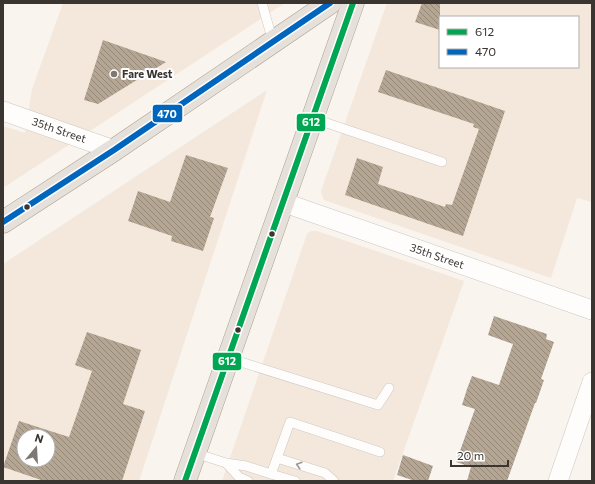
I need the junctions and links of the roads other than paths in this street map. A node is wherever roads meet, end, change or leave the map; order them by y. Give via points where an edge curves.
1 (262, 3) edge
2 (330, 3) edge
3 (353, 3) edge
4 (273, 42) junction
5 (3, 111) edge
6 (312, 118) junction
7 (114, 150) junction
8 (442, 162) dead end
9 (282, 202) junction
10 (3, 222) edge
11 (592, 310) edge
12 (228, 358) junction
13 (592, 382) edge
14 (389, 388) dead end
15 (380, 452) dead end
16 (195, 454) junction
17 (277, 458) junction
18 (226, 463) junction
19 (271, 474) junction
20 (185, 481) edge
21 (248, 481) edge
22 (295, 481) edge
23 (334, 481) edge
24 (558, 481) edge

1 - 4 lane
2 - 4 main road
3 - 6 main road
4 - 7 main road
5 - 7 street, 35th Street
6 - 8 lane
6 - 9 main road
7 - 10 main road
9 - 11 street, 35th Street
9 - 12 main road
12 - 14 lane via 378,405
12 - 16 main road
13 - 24 street
15 - 17 lane via 290,422
16 - 18 lane
16 - 20 main road
17 - 19 lane
23 -> 17 lane via 325,473
18 - 19 lane
18 - 21 lane via 239,477
19 - 22 lane

